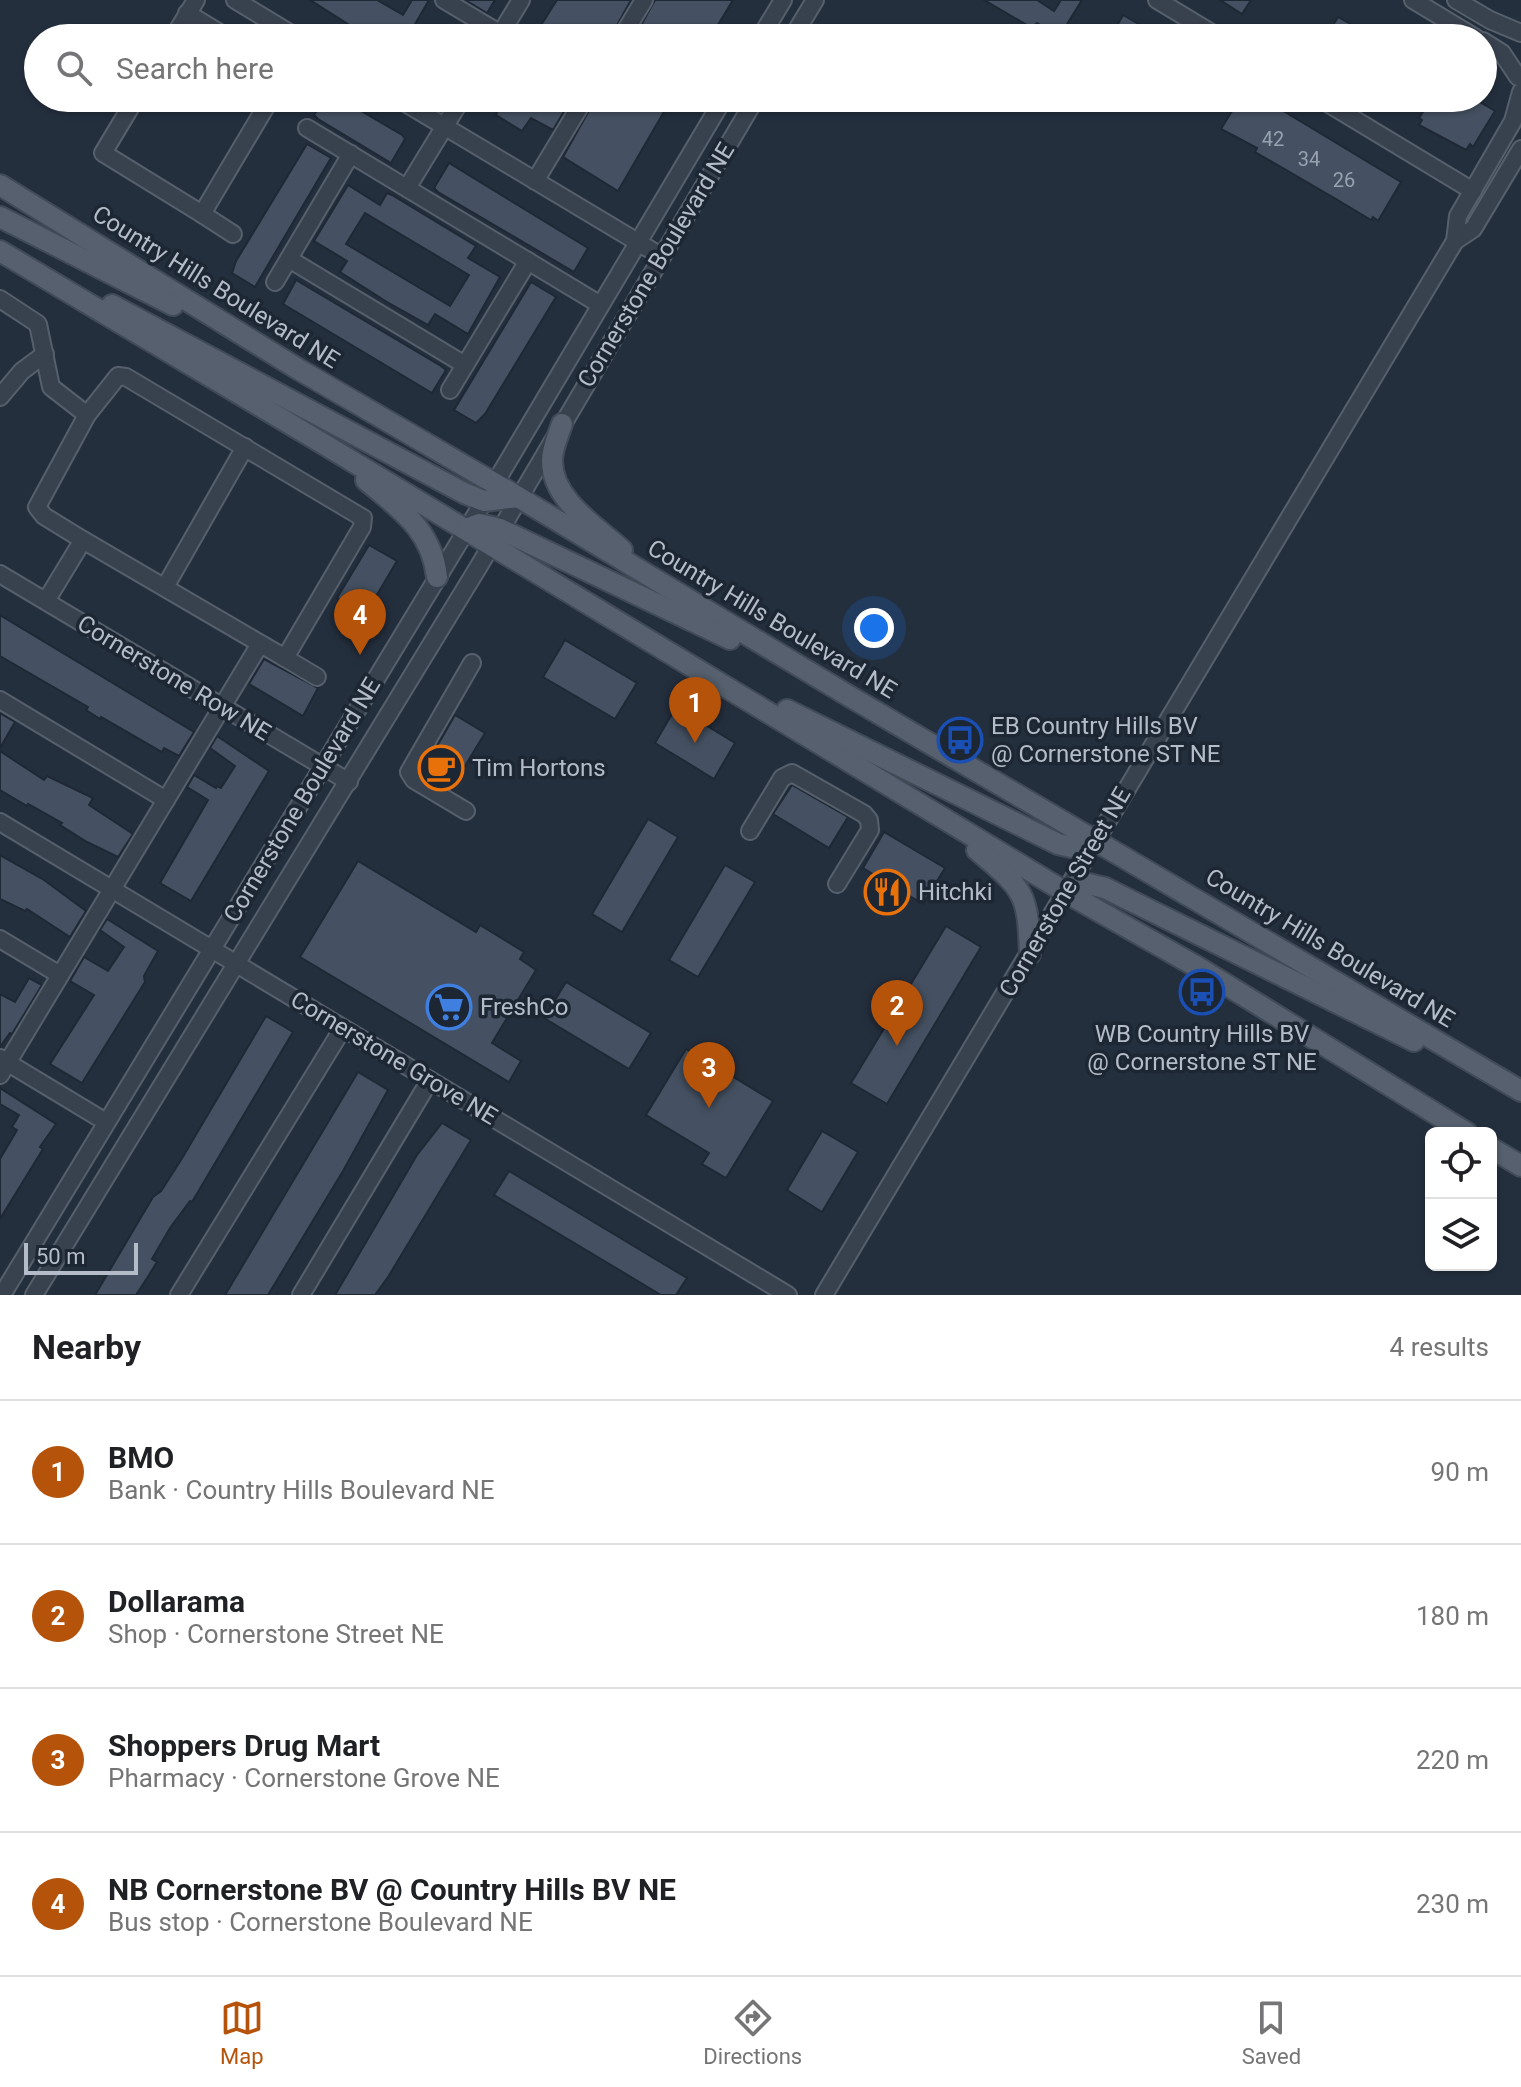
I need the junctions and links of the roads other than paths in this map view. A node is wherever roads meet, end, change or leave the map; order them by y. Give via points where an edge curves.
1 (235, 0) edge
2 (444, 0) edge
3 (521, 0) edge
4 (644, 0) edge
5 (783, 0) edge
6 (815, 0) edge
7 (1157, 0) edge
8 (1413, 0) edge
9 (1456, 0) edge
10 (192, 7) edge
11 (212, 24) edge
12 (275, 24) edge
13 (481, 24) edge
14 (506, 24) edge
15 (629, 24) edge
16 (768, 24) edge
17 (800, 24) edge
18 (1197, 24) edge
19 (1453, 24) edge
20 (1521, 33) edge
21 (1497, 50) edge
22 (1521, 58) edge
23 (1520, 86) edge
24 (128, 112) edge
25 (263, 112) edge
26 (420, 112) edge
27 (454, 112) edge
28 (577, 112) edge
29 (715, 112) edge
30 (748, 112) edge
31 (1342, 112) edge
32 (445, 127) junction
33 (307, 128) dead end
34 (1521, 149) edge
35 (351, 154) junction
36 (0, 175) edge
37 (535, 181) junction
38 (0, 185) edge
39 (407, 188) junction
40 (1473, 191) junction
41 (33, 205) junction
42 (202, 214) junction
43 (0, 217) edge
44 (233, 234) dead end
45 (1455, 241) junction
46 (636, 242) junction
47 (0, 251) edge
48 (661, 256) junction
49 (289, 259) junction
50 (528, 261) junction
51 (31, 269) junction
52 (275, 282) dead end
53 (0, 299) edge
54 (599, 304) junction
55 (45, 354) junction
56 (465, 365) junction
57 (298, 369) junction
58 (450, 390) dead end
59 (0, 397) edge
60 (87, 415) junction
61 (562, 424) junction
62 (327, 446) junction
63 (245, 447) junction
64 (490, 492) junction
65 (518, 497) junction
66 (466, 529) junction
67 (495, 537) junction
68 (83, 540) junction
69 (0, 574) edge
70 (437, 577) junction
71 (661, 584) junction
72 (165, 587) junction
73 (46, 601) junction
74 (260, 644) junction
75 (285, 658) junction
76 (472, 663) dead end
77 (317, 677) dead end
78 (717, 681) junction
79 (849, 696) junction
80 (0, 700) edge
81 (223, 707) junction
82 (323, 767) junction
83 (349, 782) junction
84 (166, 800) junction
85 (921, 805) junction
86 (466, 811) dead end
87 (0, 822) edge
88 (750, 831) dead end
89 (1095, 840) junction
90 (837, 884) dead end
91 (112, 889) junction
92 (1067, 893) junction
93 (0, 939) edge
94 (211, 948) junction
95 (1030, 954) junction
96 (236, 963) junction
97 (60, 975) junction
98 (343, 1028) junction
99 (2, 1065) edge
100 (430, 1080) junction
101 (1513, 1087) edge
102 (106, 1122) junction
103 (1457, 1127) edge
104 (1497, 1152) edge
105 (1521, 1166) edge
106 (2, 1295) edge
107 (34, 1295) edge
108 (179, 1295) edge
109 (301, 1295) edge
110 (788, 1295) edge
111 (824, 1295) edge

1 - 12 street
2 - 13 street
3 - 14 street
4 - 15 street
5 - 16 street
6 - 17 street
7 - 18 street
8 - 19 street
9 - 20 street
10 - 11 street
21 - 23 street
22 - 23 street
23 - 40 street via 1514,120
24 - 42 street via 103,153
25 - 42 street
26 - 32 street
27 - 32 street
28 - 37 street
29 - 46 street, Cornerstone Boulevard NE
30 - 48 street, Cornerstone Boulevard NE
31 - 40 street
32 - 37 street
32 - 39 street
33 - 35 street
34 - 45 street via 1473,229
35 - 39 street
35 - 49 street
36 - 41 main road
37 - 46 street
38 - 41 main road, Country Hills Boulevard NE
39 - 50 street
40 - 45 street via 1458,216
41 - 57 main road, Country Hills Boulevard NE
42 - 44 street
43 - 57 main road
45 - 89 street, Cornerstone Street NE
46 - 48 street
46 - 54 street, Cornerstone Boulevard NE
47 - 51 main road
48 - 61 street, Cornerstone Boulevard NE
49 - 52 street
49 - 56 street
50 - 54 street
50 - 56 street
51 - 62 main road
51 - 64 main road via 134,315 464,493
53 - 55 street via 34,319
54 - 64 street, Cornerstone Boulevard NE
55 - 59 street
55 - 60 street via 51,387
56 - 58 street
57 - 64 main road, Country Hills Boulevard NE
60 - 63 street via 118,376 126,377
60 - 68 street via 37,507
61 - 65 street, Cornerstone Boulevard NE
61 - 71 main road via 552,465 558,485 579,511
62 - 66 main road
62 - 70 main road via 420,531 430,543
63 - 72 street
63 - 75 street via 363,518
64 - 65 main road, Country Hills Boulevard NE
64 - 66 street, Cornerstone Boulevard NE
65 - 67 street, Cornerstone Boulevard NE
65 - 71 main road, Country Hills Boulevard NE
66 - 67 main road via 479,524
66 - 70 street, Cornerstone Boulevard NE
67 - 78 main road
67 - 79 main road
67 - 83 street, Cornerstone Boulevard NE
68 - 72 street
68 - 73 street
69 - 73 street, Cornerstone Row NE
70 - 82 street, Cornerstone Boulevard NE
71 - 79 main road, Country Hills Boulevard NE
72 - 74 street
73 - 81 street, Cornerstone Row NE
74 - 75 street
74 - 81 street
75 - 77 street
76 - 86 street via 409,772
78 - 85 main road
78 - 89 main road via 1058,844 1071,847
79 - 89 main road, Country Hills Boulevard NE
80 - 84 street
81 - 82 street, Cornerstone Row NE
81 - 84 street
82 - 83 street, Cornerstone Row NE
82 - 94 street, Cornerstone Boulevard NE
83 - 96 street, Cornerstone Boulevard NE
84 - 91 street
85 - 92 main road
85 - 95 main road via 1020,890 1029,920
87 - 91 street, Cornerstone Grove NE
88 - 90 street via 782,778 792,773 864,814 870,830
89 - 92 street, Cornerstone Street NE
89 - 101 main road, Country Hills Boulevard NE
91 - 94 street, Cornerstone Grove NE
91 - 97 street
92 - 95 street, Cornerstone Street NE
92 - 101 main road via 1080,882 1105,888
92 - 103 main road
93 - 97 street
94 - 96 street, Cornerstone Grove NE
94 - 102 street, Cornerstone Boulevard NE
95 - 111 street, Cornerstone Street NE
96 - 98 street, Cornerstone Grove NE
96 - 107 street, Cornerstone Boulevard NE
97 - 99 street
98 - 100 street, Cornerstone Grove NE
98 - 108 street
99 - 102 street
100 - 109 street
100 - 110 street, Cornerstone Grove NE
102 - 106 street, Cornerstone Boulevard NE
104 - 105 main road

